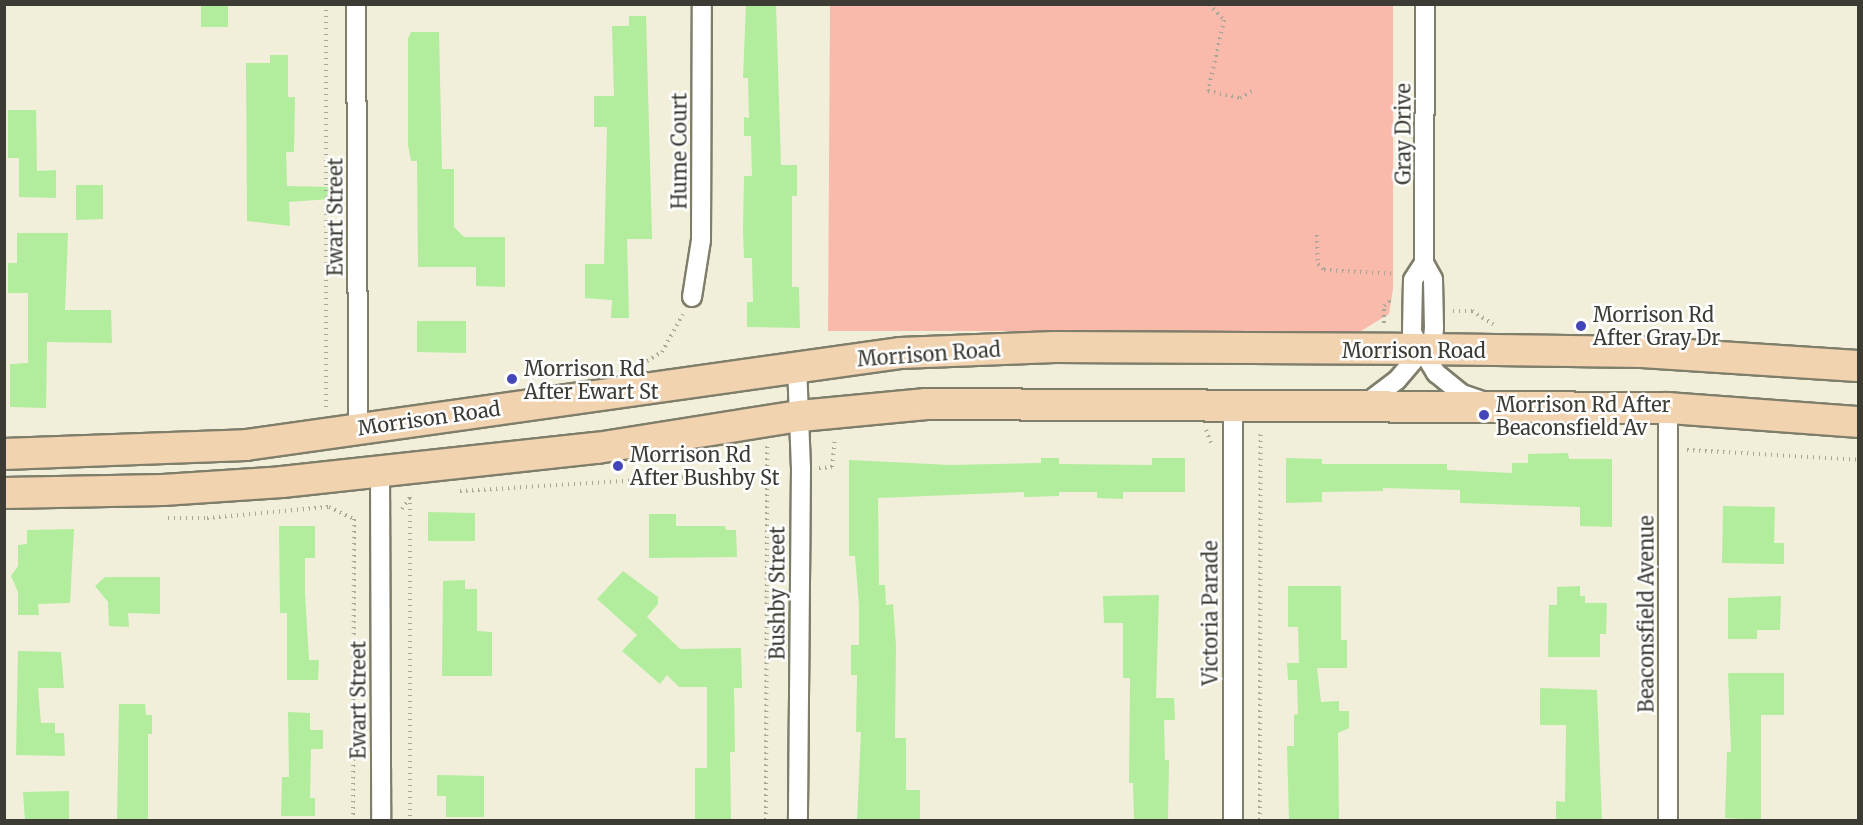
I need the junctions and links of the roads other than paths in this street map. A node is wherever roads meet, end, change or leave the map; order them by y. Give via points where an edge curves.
1 (356, 4) edge
2 (702, 4) edge
3 (1425, 4) edge
4 (692, 297) road end
5 (1422, 349) junction
6 (796, 365) junction
7 (1858, 366) edge
8 (1233, 405) junction
9 (1364, 405) junction
10 (1500, 407) junction
11 (1668, 408) junction
12 (800, 416) junction
13 (1858, 422) edge
14 (358, 428) junction
15 (4, 454) edge
16 (380, 472) junction
17 (4, 493) edge
18 (381, 820) edge
19 (798, 820) edge
20 (1233, 820) edge
21 (1668, 820) edge

1 - 14 street, Ewart Street
2 - 4 street, Hume Court via 701,240
3 - 5 street, Gray Drive via 1424,263 1413,280 1412,333
5 - 6 main road, Morrison Road via 1055,347 900,353
5 - 7 main road, Morrison Road via 1642,352
5 - 9 street via 1397,380
5 - 10 street, Gray Drive via 1436,373 1462,394
6 - 12 street, Bushby Street
6 - 14 main road, Morrison Road
8 - 9 main road
8 - 12 main road via 926,404
8 - 20 street, Victoria Parade
9 - 10 main road
10 - 11 main road
11 - 13 main road
11 - 21 street, Beaconsfield Avenue
12 - 16 main road via 597,448
12 - 19 street, Bushby Street
14 - 15 main road, Morrison Road via 246,445
16 - 17 main road via 224,487
16 - 18 street, Ewart Street

